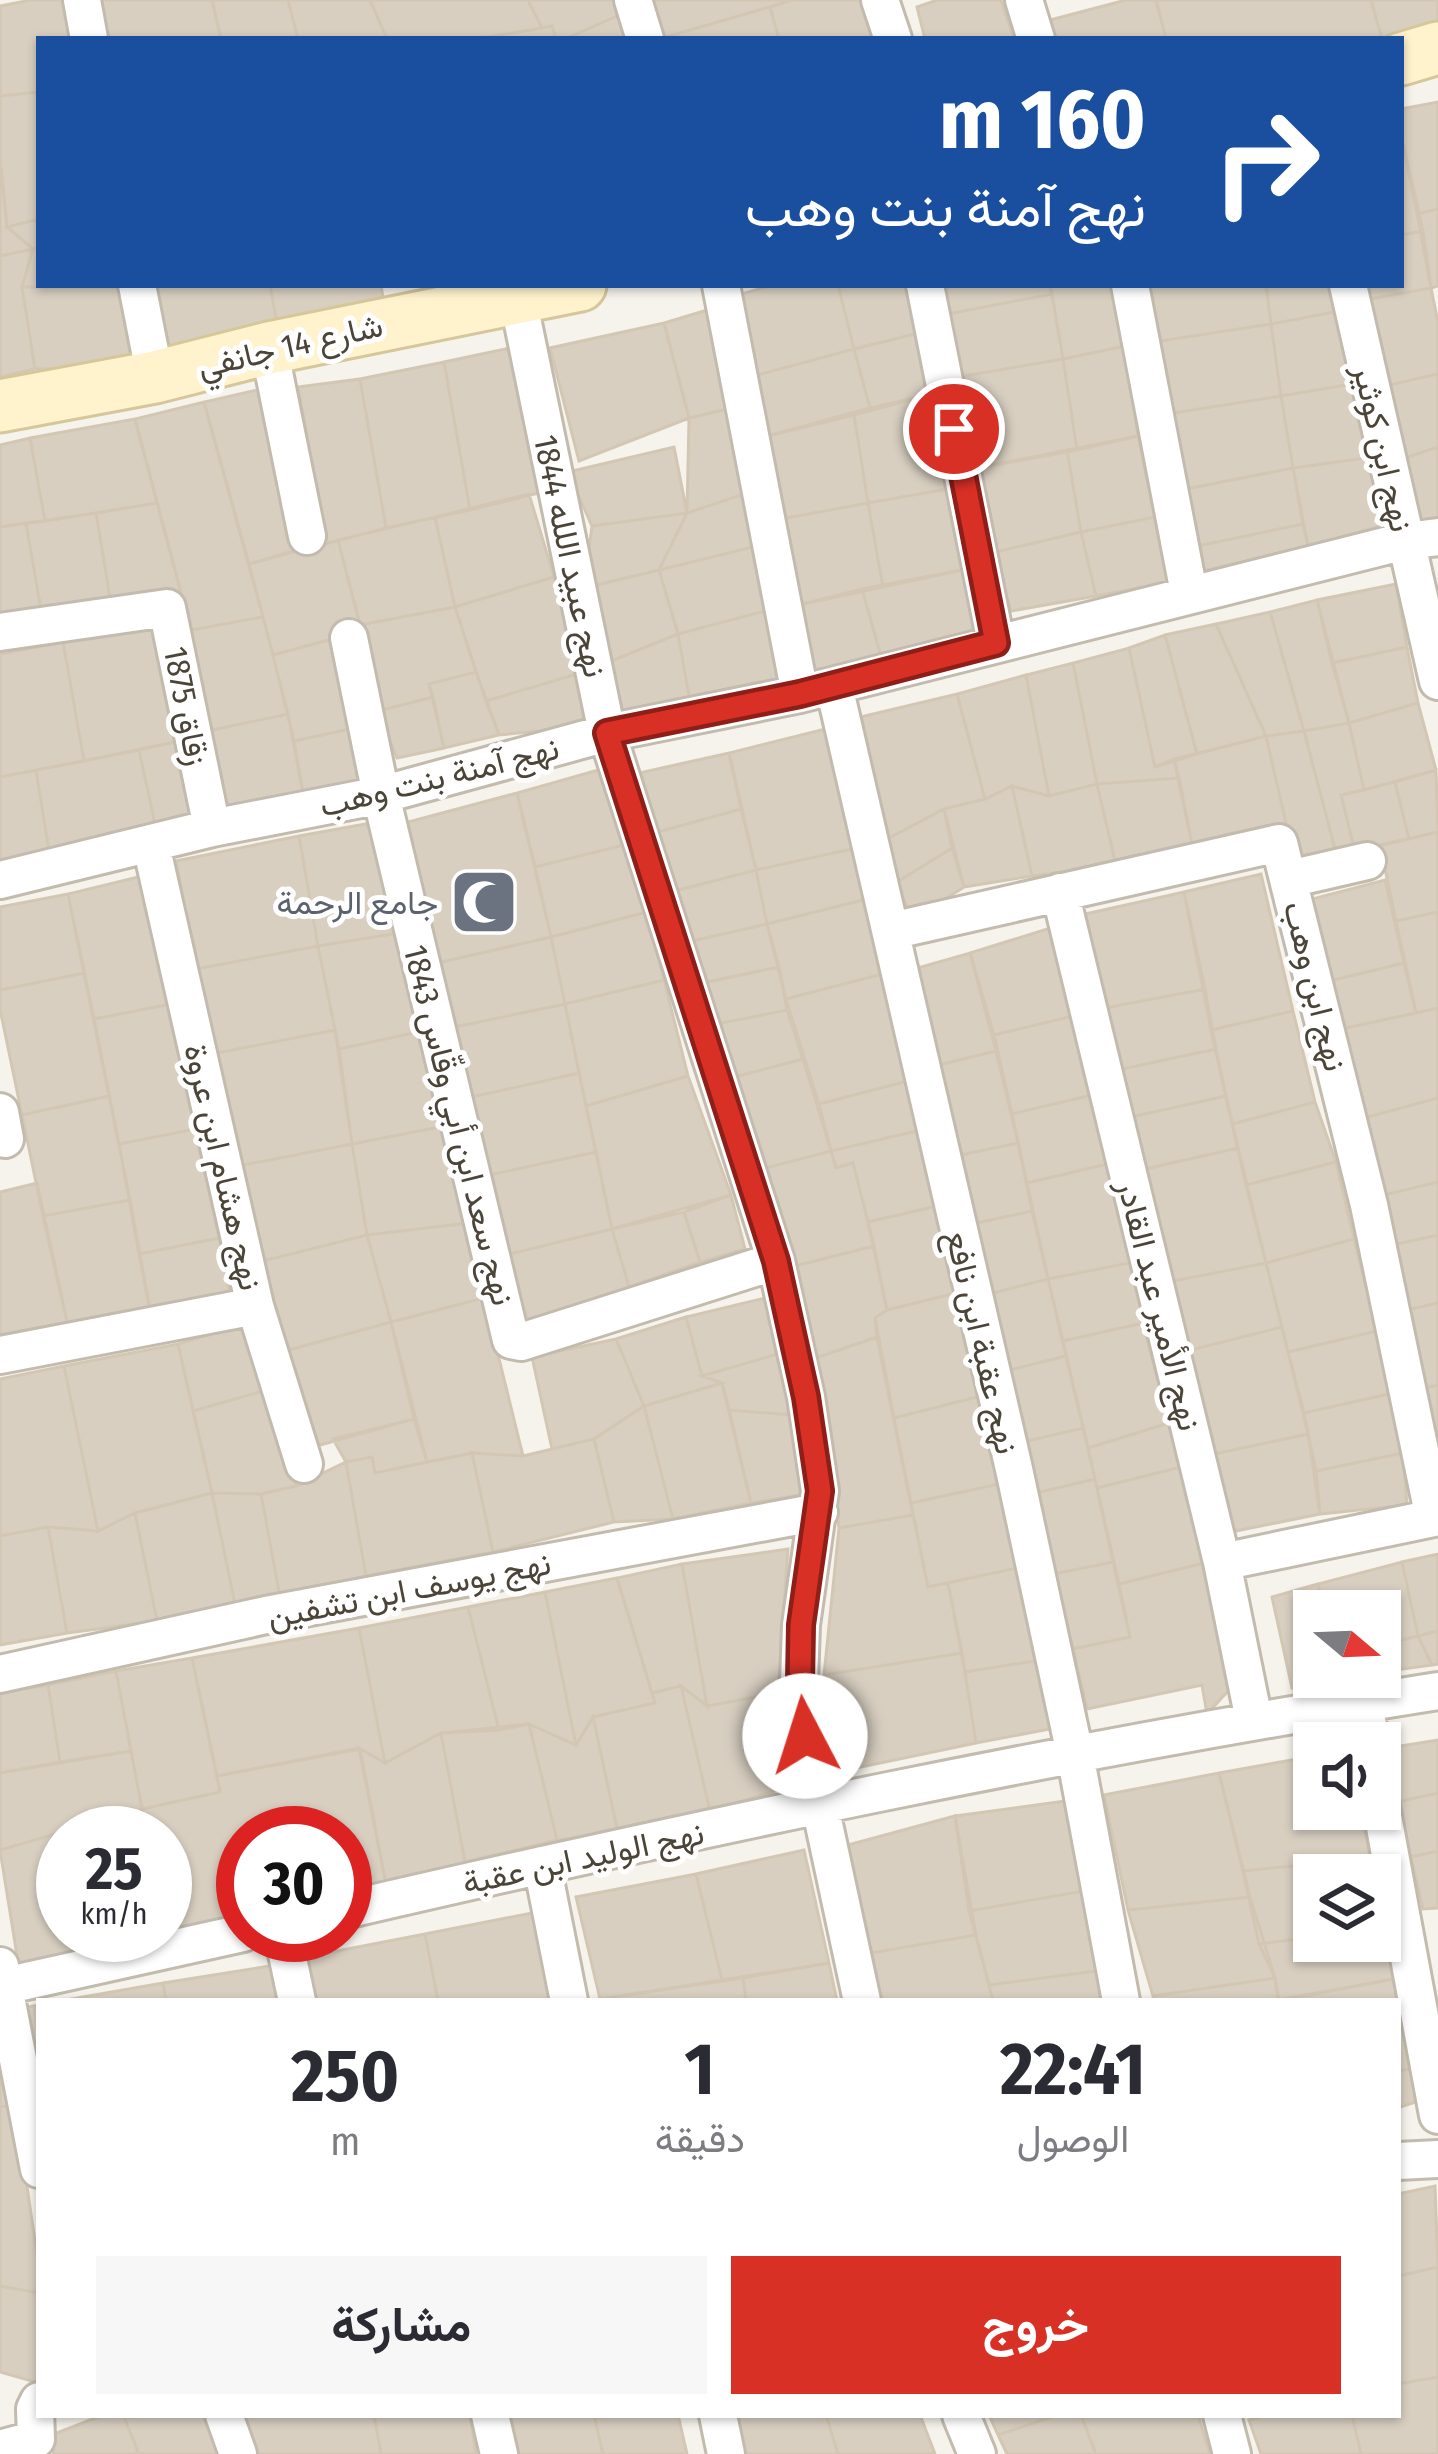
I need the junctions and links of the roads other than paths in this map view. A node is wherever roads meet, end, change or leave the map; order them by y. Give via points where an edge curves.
1 (82, 0) edge
2 (633, 0) edge
3 (880, 0) edge
4 (88, 36) edge
5 (645, 36) edge
6 (892, 36) edge
7 (1438, 48) edge
8 (1404, 58) edge
9 (138, 288) edge
10 (567, 288) edge
11 (722, 288) edge
12 (926, 288) edge
13 (1131, 288) edge
14 (1349, 288) edge
15 (518, 299) junction
16 (409, 302) edge
17 (269, 348) junction
18 (155, 377) junction
19 (0, 406) edge
20 (308, 536) dead end
21 (1422, 539) edge
22 (1189, 593) junction
23 (0, 632) edge
24 (350, 638) dead end
25 (996, 643) junction
26 (1438, 681) edge
27 (817, 690) junction
28 (607, 733) junction
29 (380, 796) junction
30 (212, 827) junction
31 (151, 844) junction
32 (1367, 861) dead end
33 (1289, 879) junction
34 (0, 880) edge
35 (1060, 892) junction
36 (891, 931) junction
37 (776, 1261) junction
38 (255, 1306) junction
39 (0, 1354) edge
40 (304, 1465) dead end
41 (819, 1512) junction
42 (1436, 1517) edge
43 (1222, 1562) junction
44 (0, 1674) edge
45 (1438, 1691) edge
46 (1364, 1703) junction
47 (1254, 1720) junction
48 (1367, 1722) edge
49 (1075, 1754) junction
50 (822, 1805) junction
51 (1389, 1830) edge
52 (542, 1864) junction
53 (372, 1904) edge
54 (1420, 1933) edge
55 (216, 1939) edge
56 (289, 1962) edge
57 (2, 1976) edge
58 (296, 1998) edge
59 (567, 1998) edge
60 (861, 1998) edge
61 (1120, 1998) edge
62 (1438, 2115) edge
63 (36, 2153) edge
64 (1438, 2159) edge
65 (1401, 2161) edge
66 (225, 2418) edge
67 (491, 2418) edge
68 (719, 2418) edge
69 (962, 2418) edge
70 (1223, 2418) edge
71 (38, 2424) edge
72 (0, 2450) edge
73 (238, 2454) edge
74 (499, 2454) edge
75 (726, 2454) edge
76 (977, 2454) edge
77 (1232, 2454) edge

1 - 4 street
2 - 5 street
3 - 6 street
7 - 8 street
9 - 18 street
10 - 15 street, شارع 14 جانفي
11 - 27 street, نهج عقبة ابن نافع
12 - 25 street
13 - 22 street
14 - 21 street, نهج ابن كوثير
15 - 16 street, شارع 14 جانفي
15 - 28 street, نهج عبيد اللله 1844
16 - 17 street, شارع 14 جانفي
17 - 18 street, شارع 14 جانفي
17 - 20 street
18 - 19 street, شارع 14 جانفي
21 - 22 street, نهج آمنة بنت وهب
21 - 26 street, نهج ابن كوثير
22 - 25 street, نهج آمنة بنت وهب
23 - 30 street, زقاق 1875 via 167,608
24 - 29 street, نهج سعد ابن أبي وقّاس 1843
25 - 27 street, نهج آمنة بنت وهب
27 - 28 street, نهج آمنة بنت وهب
27 - 36 street, نهج عقبة ابن نافع
28 - 29 street, نهج آمنة بنت وهب
28 - 37 street, نهج عبيد اللله 1844
29 - 30 street, نهج آمنة بنت وهب
29 - 37 street, نهج سعد ابن أبي وقّاس 1843 via 511,1340
30 - 31 street, نهج آمنة بنت وهب
31 - 34 street, نهج آمنة بنت وهب
31 - 38 street, نهج هشام ابن عروة
32 - 33 street
33 - 35 street, نهج ابن وهب via 1274,842
33 - 42 street, نهج ابن وهب
35 - 36 street, نهج ابن وهب
35 - 43 street, نهج الأمير عبد القادر
36 - 49 street, نهج عقبة ابن نافع
37 - 41 street, نهج عبيد اللله 1844 via 806,1397
38 - 39 street, نهج هشام ابن عروة
38 - 40 street
41 - 44 street, نهج يوسف ابن تشفين
41 - 50 street, نهج عبيد اللله 1844 via 800,1682
42 - 43 street
43 - 47 street, نهج الأمير عبد القادر
45 - 46 street, نهج الوليد ابن عقبة
46 - 47 street, نهج الوليد ابن عقبة
46 - 48 street
47 - 49 street, نهج الوليد ابن عقبة
49 - 50 street, نهج الوليد ابن عقبة
49 - 61 street, نهج عقبة ابن نافع
50 - 52 street, نهج الوليد ابن عقبة
50 - 60 street, نهج عبيد اللله 1844
51 - 54 street
52 - 53 street, نهج الوليد ابن عقبة
52 - 59 street
54 - 62 street
55 - 57 street
56 - 58 street
57 - 63 street
64 - 65 street
66 - 73 street
67 - 74 street
68 - 75 street
69 - 76 street
70 - 77 street
71 - 72 street

